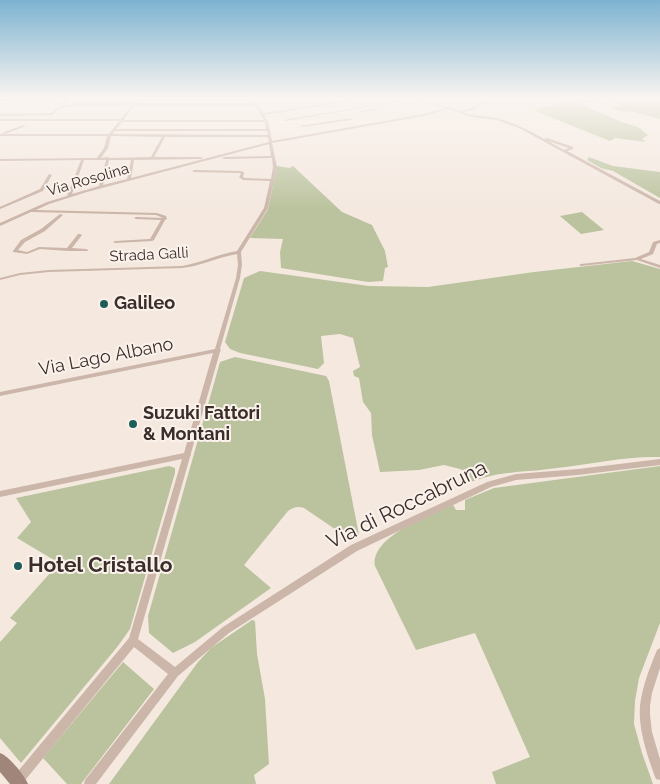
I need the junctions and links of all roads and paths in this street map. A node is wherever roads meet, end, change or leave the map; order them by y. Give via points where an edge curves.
1 (110, 135) edge
2 (164, 135) edge
3 (226, 136) edge
4 (269, 136) joint
5 (307, 136) edge
6 (535, 136) edge
7 (269, 143) junction
8 (552, 143) junction
9 (564, 151) junction
10 (273, 157) junction
11 (83, 158) junction
12 (99, 158) junction
13 (108, 158) junction
14 (132, 158) junction
15 (152, 158) junction
16 (212, 158) junction
17 (0, 160) edge
18 (194, 171) dead end
19 (50, 175) dead end
20 (128, 179) junction
21 (272, 180) junction
22 (101, 186) junction
23 (69, 196) junction
24 (660, 203) edge
25 (0, 208) edge
26 (29, 211) junction
27 (60, 213) junction
28 (0, 225) edge
29 (80, 235) dead end
30 (660, 241) edge
31 (115, 242) dead end
32 (68, 250) junction
33 (86, 250) dead end
34 (239, 252) junction
35 (638, 258) junction
36 (581, 265) dead end
37 (660, 267) edge
38 (0, 279) edge
39 (218, 350) junction
40 (0, 394) edge
41 (188, 455) junction
42 (660, 462) edge
43 (0, 494) edge
44 (133, 641) junction
45 (660, 653) edge
46 (175, 673) junction
47 (0, 760) edge
48 (660, 774) edge
49 (19, 782) edge
50 (89, 784) edge

1 - 12 street
2 - 15 street
3 - 4 street
4 - 7 street
5 - 7 street, Via Rosolina
6 - 8 street
7 - 10 street
7 - 16 street, Via Rosolina
8 - 9 street
8 - 9 street via 572,148
9 - 24 street
10 - 16 street
10 - 21 street
11 - 12 street
11 - 17 street
11 - 23 street
12 - 13 street
13 - 14 street
13 - 22 street
14 - 15 street
14 - 20 street
15 - 16 street
16 - 20 street, Via Rosolina
18 - 21 street via 240,172 244,179
19 - 25 street via 42,190
20 - 22 street, Via Rosolina
21 - 34 street via 262,217
22 - 23 street, Via Rosolina
23 - 26 street, Via Rosolina
26 - 27 street
26 - 28 street, Via Rosolina
27 - 31 street via 157,214 165,219 152,240
27 - 32 street via 15,251 29,253 38,248
29 - 32 street
30 - 35 street via 651,253
32 - 33 street
34 - 38 street, Strada Galli via 182,268 45,271
34 - 39 street via 238,278
35 - 36 street
35 - 37 street
39 - 40 street, Via Lago Albano
39 - 41 street
41 - 43 street
41 - 44 street
42 - 46 street, Via di Roccabruna via 516,477 490,484 354,548 226,630
44 - 46 street
44 - 49 street
45 - 48 street via 645,711 646,728
46 - 50 street, Via di Roccabruna
47 - 49 main road

